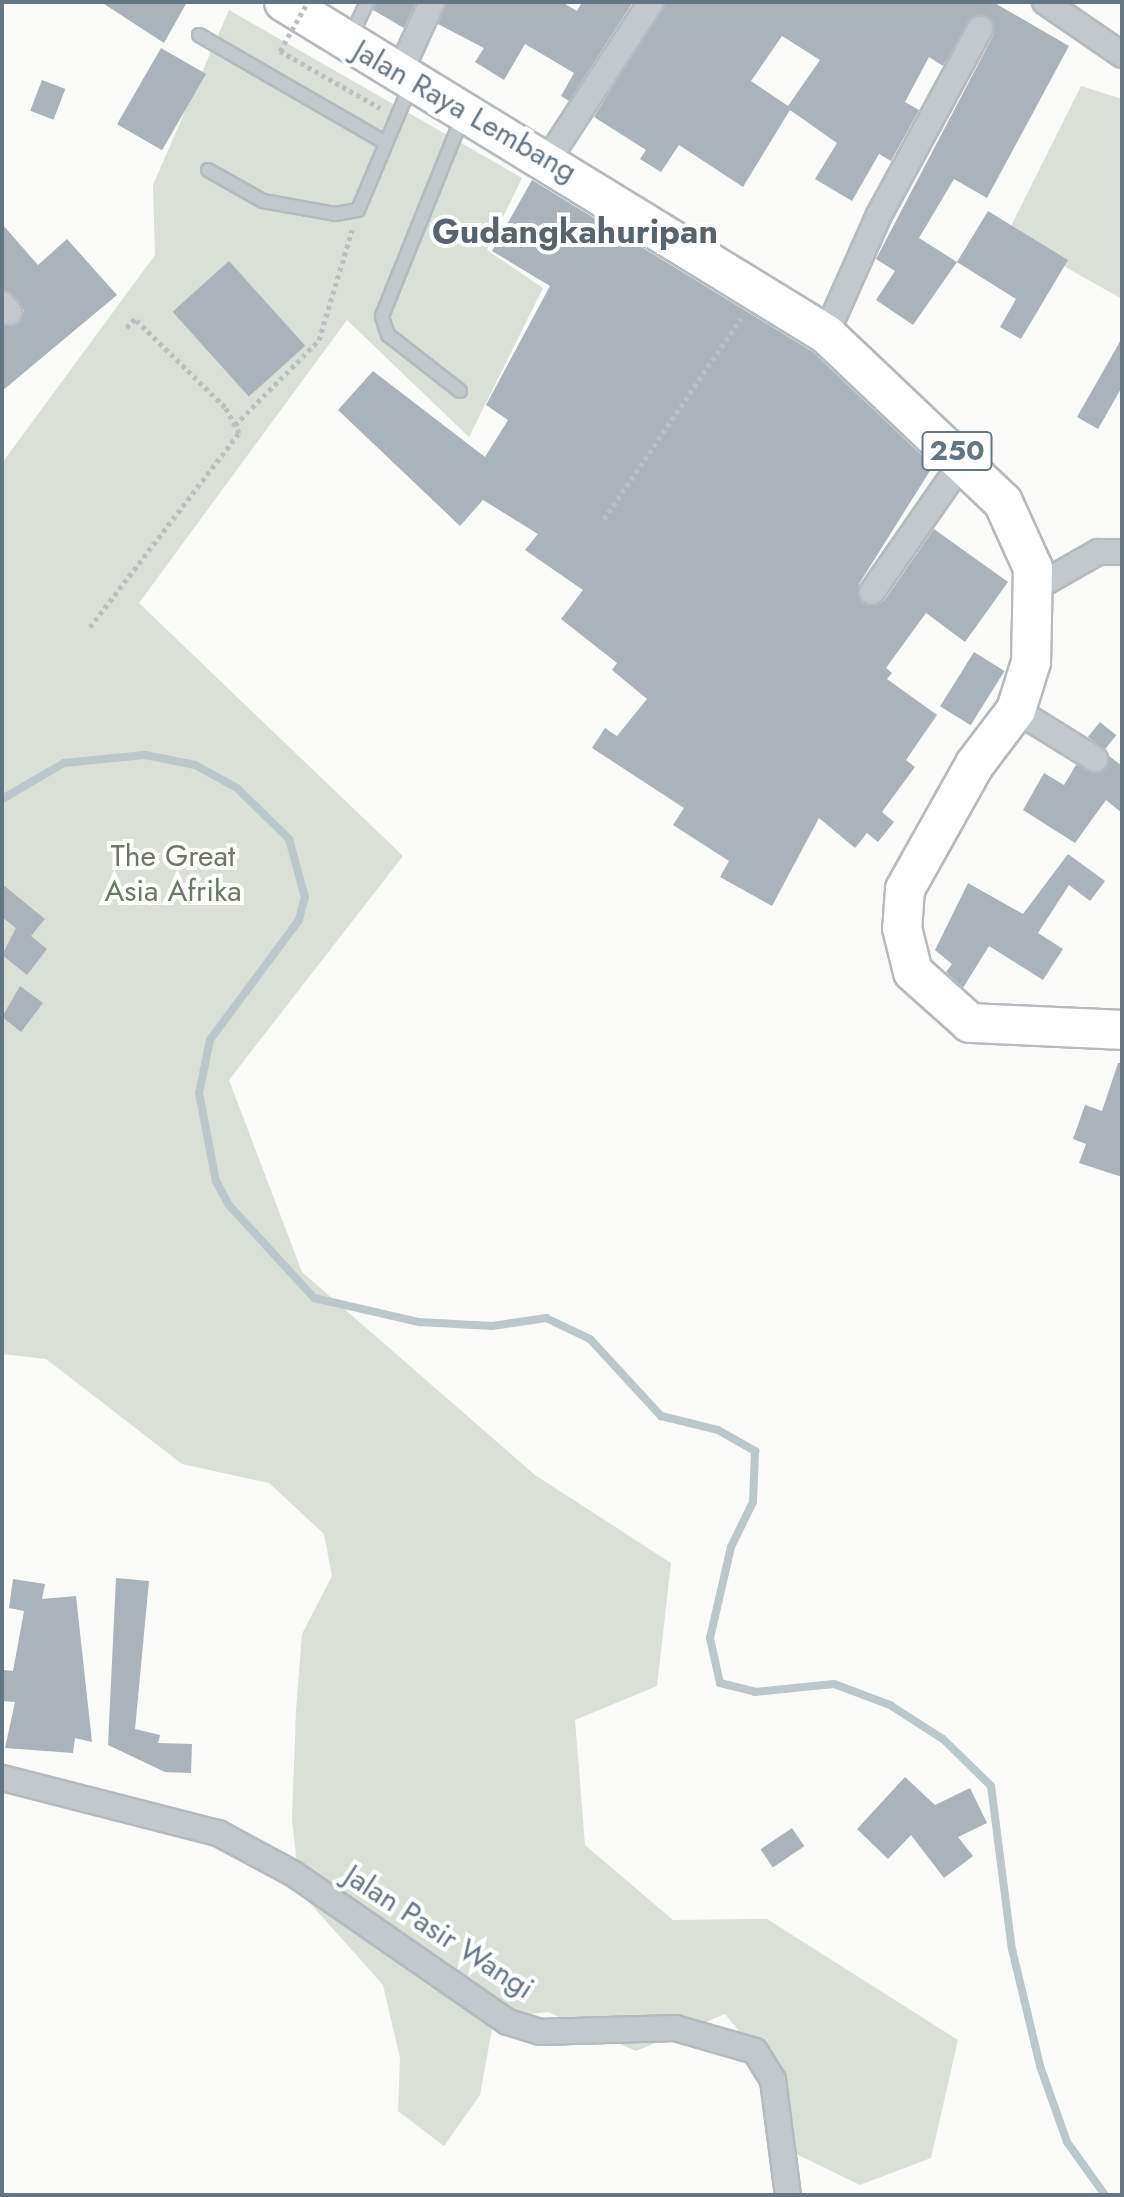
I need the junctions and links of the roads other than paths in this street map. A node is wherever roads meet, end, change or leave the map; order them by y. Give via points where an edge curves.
1 (284, 2) edge
2 (367, 2) edge
3 (432, 2) edge
4 (651, 2) edge
5 (1045, 2) edge
6 (980, 29) dead end
7 (199, 35) dead end
8 (348, 43) junction
9 (1122, 55) edge
10 (405, 77) junction
11 (465, 111) junction
12 (386, 143) junction
13 (549, 158) junction
14 (208, 170) dead end
15 (826, 334) junction
16 (460, 391) dead end
17 (965, 458) junction
18 (1122, 552) edge
19 (1035, 588) junction
20 (872, 592) dead end
21 (1016, 710) junction
22 (1095, 759) dead end
23 (1122, 1030) edge
24 (2, 1778) edge
25 (788, 2195) edge

1 - 8 main road, Jalan Raya Lembang / 250
2 - 8 lane
3 - 10 street
4 - 13 street
5 - 9 street
6 - 15 street via 879,215
7 - 12 lane
8 - 10 main road, Jalan Raya Lembang / 250
10 - 11 main road, Jalan Raya Lembang / 250
10 - 12 lane
11 - 13 main road, Jalan Raya Lembang / 250
11 - 16 lane via 382,316 388,335
12 - 14 lane via 358,210 335,214 263,201
13 - 15 main road, Jalan Raya Lembang / 250
15 - 17 main road, Jalan Raya Lembang / 250
17 - 19 main road, Jalan Raya Lembang / 250 via 1003,502
17 - 20 street
18 - 19 street via 1098,552
19 - 21 main road, Jalan Raya Lembang / 250 via 1031,662
21 - 22 street
21 - 23 main road, Jalan Raya Lembang / 250 via 975,764 905,889 902,928 913,972 970,1023
24 - 25 street, Jalan Pasir Wangi via 218,1833 294,1874 508,2022 540,2032 675,2028 755,2051 773,2080

